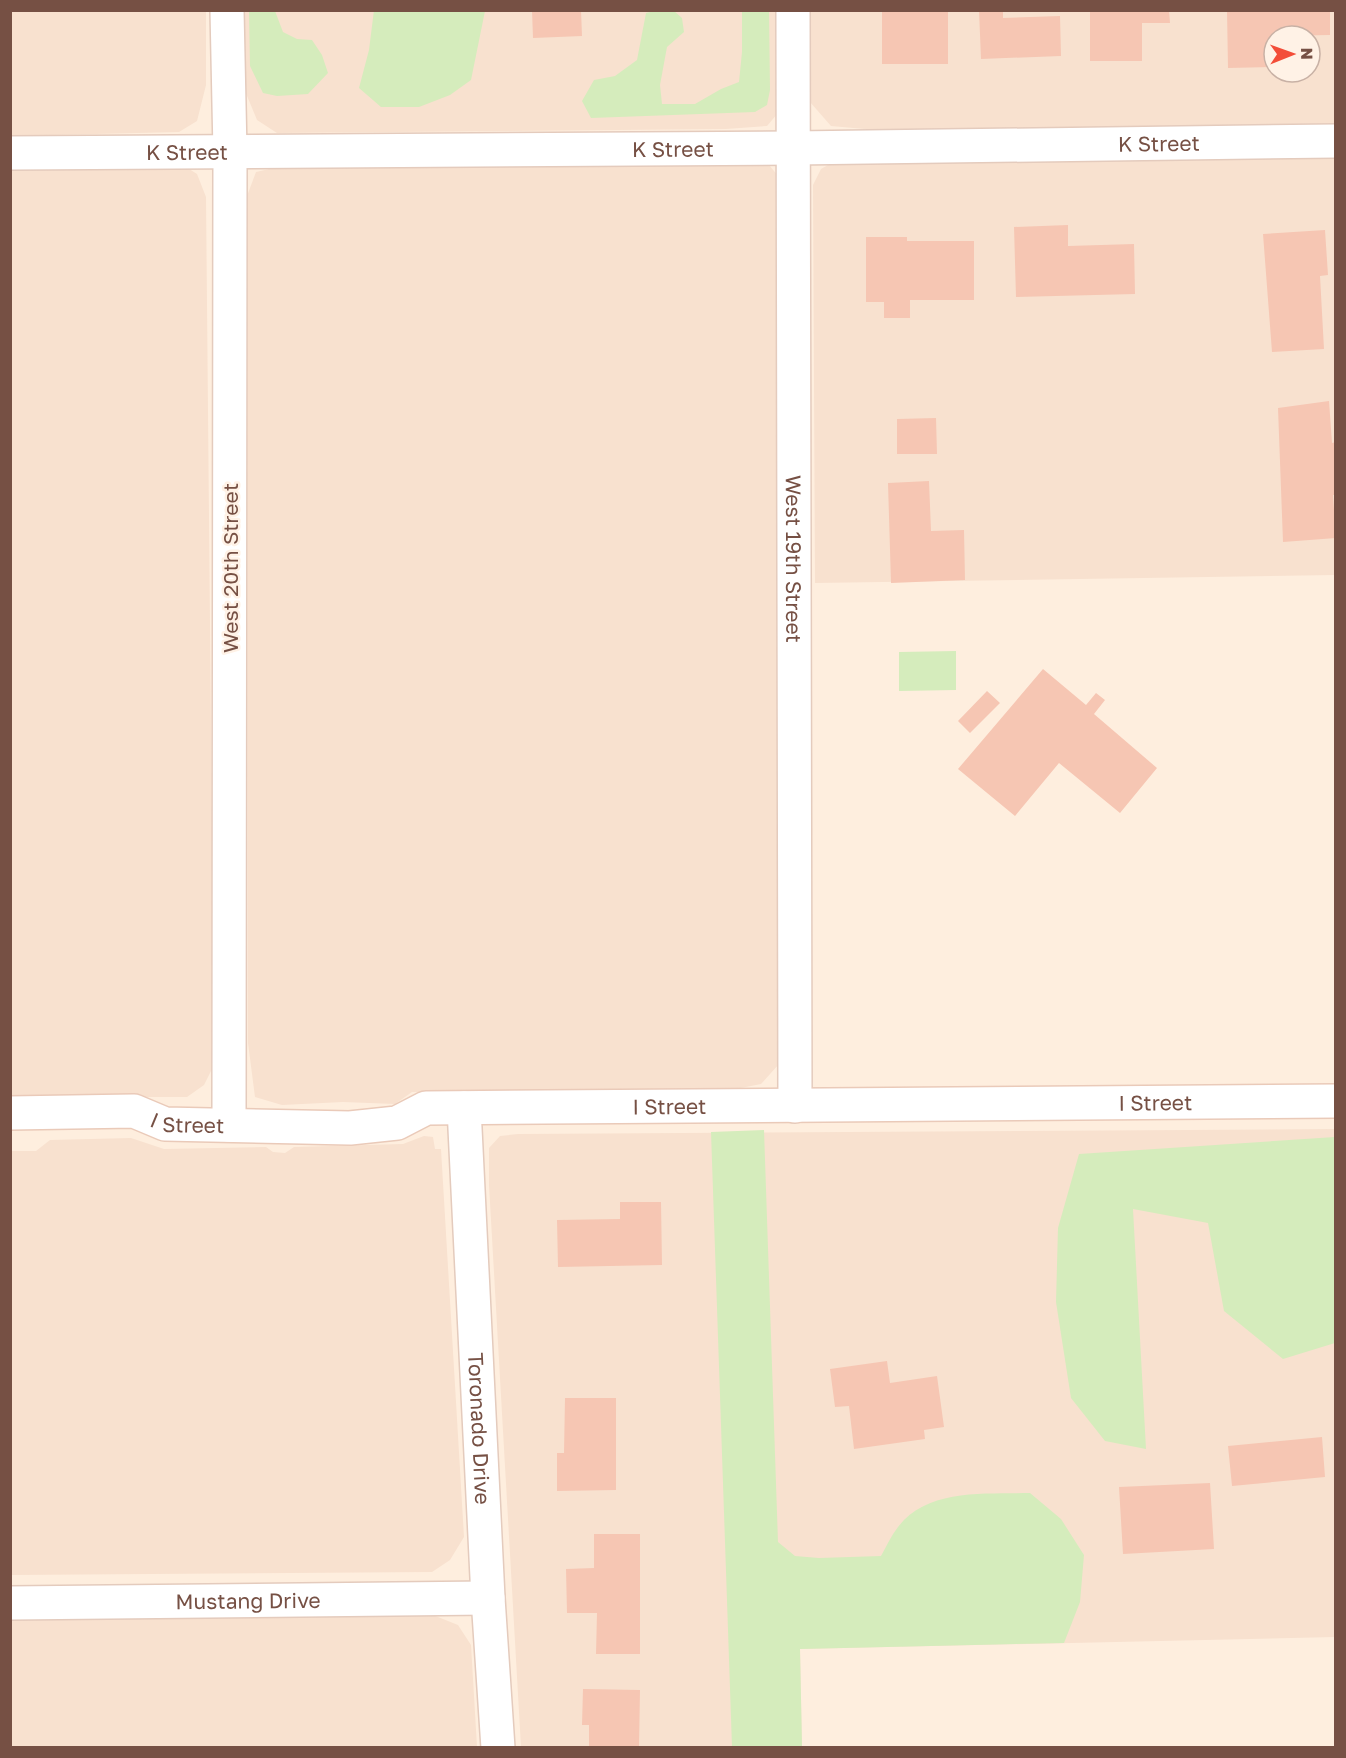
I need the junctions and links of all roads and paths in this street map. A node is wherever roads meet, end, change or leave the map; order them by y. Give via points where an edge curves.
1 (227, 10) edge
2 (793, 10) edge
3 (1335, 141) edge
4 (794, 148) junction
5 (230, 152) junction
6 (10, 153) edge
7 (1335, 1101) edge
8 (795, 1106) junction
9 (464, 1108) junction
10 (10, 1113) edge
11 (229, 1125) junction
12 (488, 1598) junction
13 (10, 1603) edge
14 (498, 1748) edge

1 - 5 street, West 20th Street
2 - 4 street, West 19th Street
3 - 4 street, K Street
4 - 5 street, K Street
4 - 8 street, West 19th Street
5 - 6 street, K Street
5 - 11 street, West 20th Street
7 - 8 street, I Street
8 - 9 street, I Street
9 - 11 street, I Street via 426,1108 397,1123 350,1128
9 - 12 street, Toronado Drive
10 - 11 street, I Street via 134,1111 165,1124
12 - 13 street, Mustang Drive
12 - 14 street, Toronado Drive

